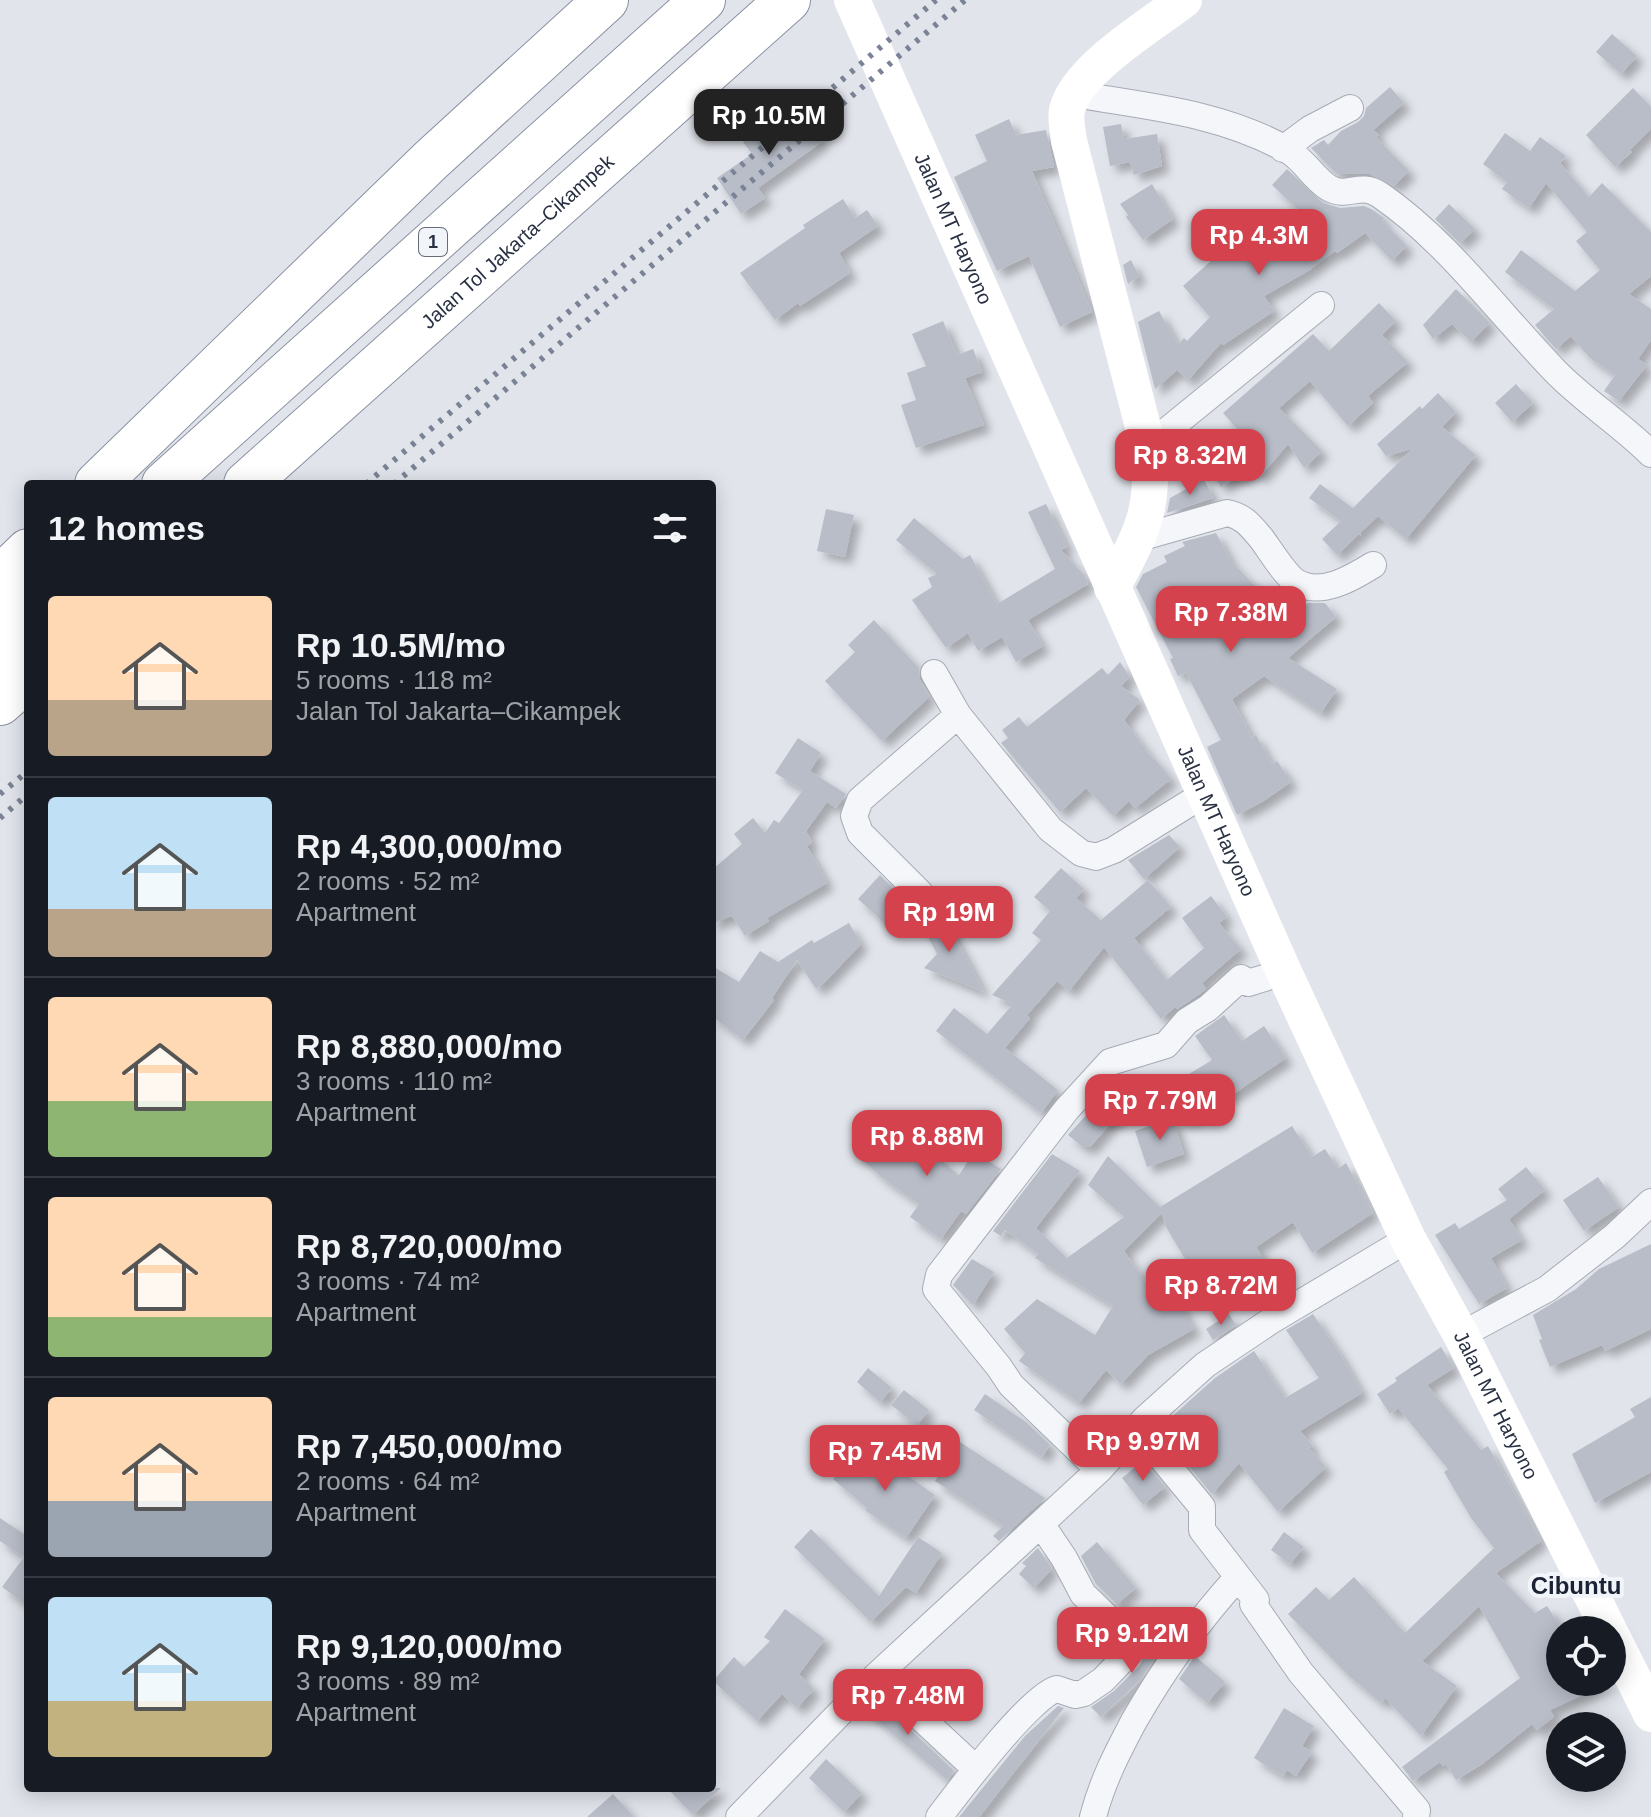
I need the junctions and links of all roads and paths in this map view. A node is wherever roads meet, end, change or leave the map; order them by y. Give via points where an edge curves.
1 (606, 0) edge
2 (687, 0) edge
3 (703, 0) edge
4 (738, 0) edge
5 (788, 0) edge
6 (852, 0) edge
7 (1184, 0) edge
8 (1073, 94) junction
9 (1350, 108) dead end
10 (1283, 149) junction
11 (1321, 305) dead end
12 (1148, 446) junction
13 (1651, 454) edge
14 (101, 480) edge
15 (160, 480) edge
16 (168, 480) edge
17 (205, 480) edge
18 (250, 480) edge
19 (1139, 538) junction
20 (24, 555) edge
21 (1373, 565) dead end
22 (0, 578) edge
23 (1112, 588) junction
24 (24, 607) edge
25 (0, 628) edge
26 (24, 644) edge
27 (0, 666) edge
28 (934, 673) dead end
29 (24, 682) edge
30 (0, 703) edge
31 (958, 715) junction
32 (1204, 794) junction
33 (920, 893) dead end
34 (1284, 972) junction
35 (1651, 1202) edge
36 (1408, 1239) junction
37 (1461, 1335) junction
38 (1137, 1428) junction
39 (1099, 1470) junction
40 (1041, 1524) junction
41 (1238, 1577) junction
42 (1602, 1616) edge
43 (1626, 1664) edge
44 (876, 1676) junction
45 (1651, 1714) edge
46 (976, 1769) junction
47 (739, 1817) edge
48 (939, 1817) edge
49 (1093, 1817) edge
50 (1416, 1817) edge

1 - 14 highway via 431,160
2 - 15 highway, 1
3 - 16 highway, 1
4 - 17 highway, 1
5 - 18 highway, Jalan Tol Jakarta–Cikampek
6 - 23 main road, Jalan MT Haryono
7 - 8 main road via 1091,70
8 - 10 street via 1208,118
8 - 12 main road via 1066,114 1069,141
9 - 10 street
10 - 13 street via 1330,188 1341,193 1371,189 1398,209 1558,374
11 - 12 street
12 - 19 main road via 1150,501
19 - 21 street via 1227,513 1240,516 1295,582 1334,585
19 - 23 main road
20 - 22 highway
23 - 32 main road, Jalan MT Haryono
24 - 25 highway
26 - 27 highway
28 - 31 street
29 - 30 highway
31 - 32 street via 1050,829 1081,853 1096,857 1114,850
31 - 33 street via 860,800 854,816 860,833
32 - 34 main road, Jalan MT Haryono
34 - 36 main road, Jalan MT Haryono
34 - 39 street via 1248,983 1241,978 1166,1045 1110,1062 1067,1109 939,1275 936,1289 1011,1385
35 - 37 street via 1547,1289
36 - 37 main road, Jalan MT Haryono
36 - 38 street via 1205,1365
37 - 42 main road, Jalan MT Haryono
38 - 39 street
38 - 41 street via 1202,1507 1202,1530
39 - 40 street
40 - 44 street
40 - 46 street via 1083,1594 1125,1635 1128,1654 1084,1693 1048,1691
41 - 49 street via 1171,1659 1109,1768
41 - 50 street via 1301,1673 1417,1810
43 - 45 main road
44 - 46 street
44 - 47 street
46 - 48 street

